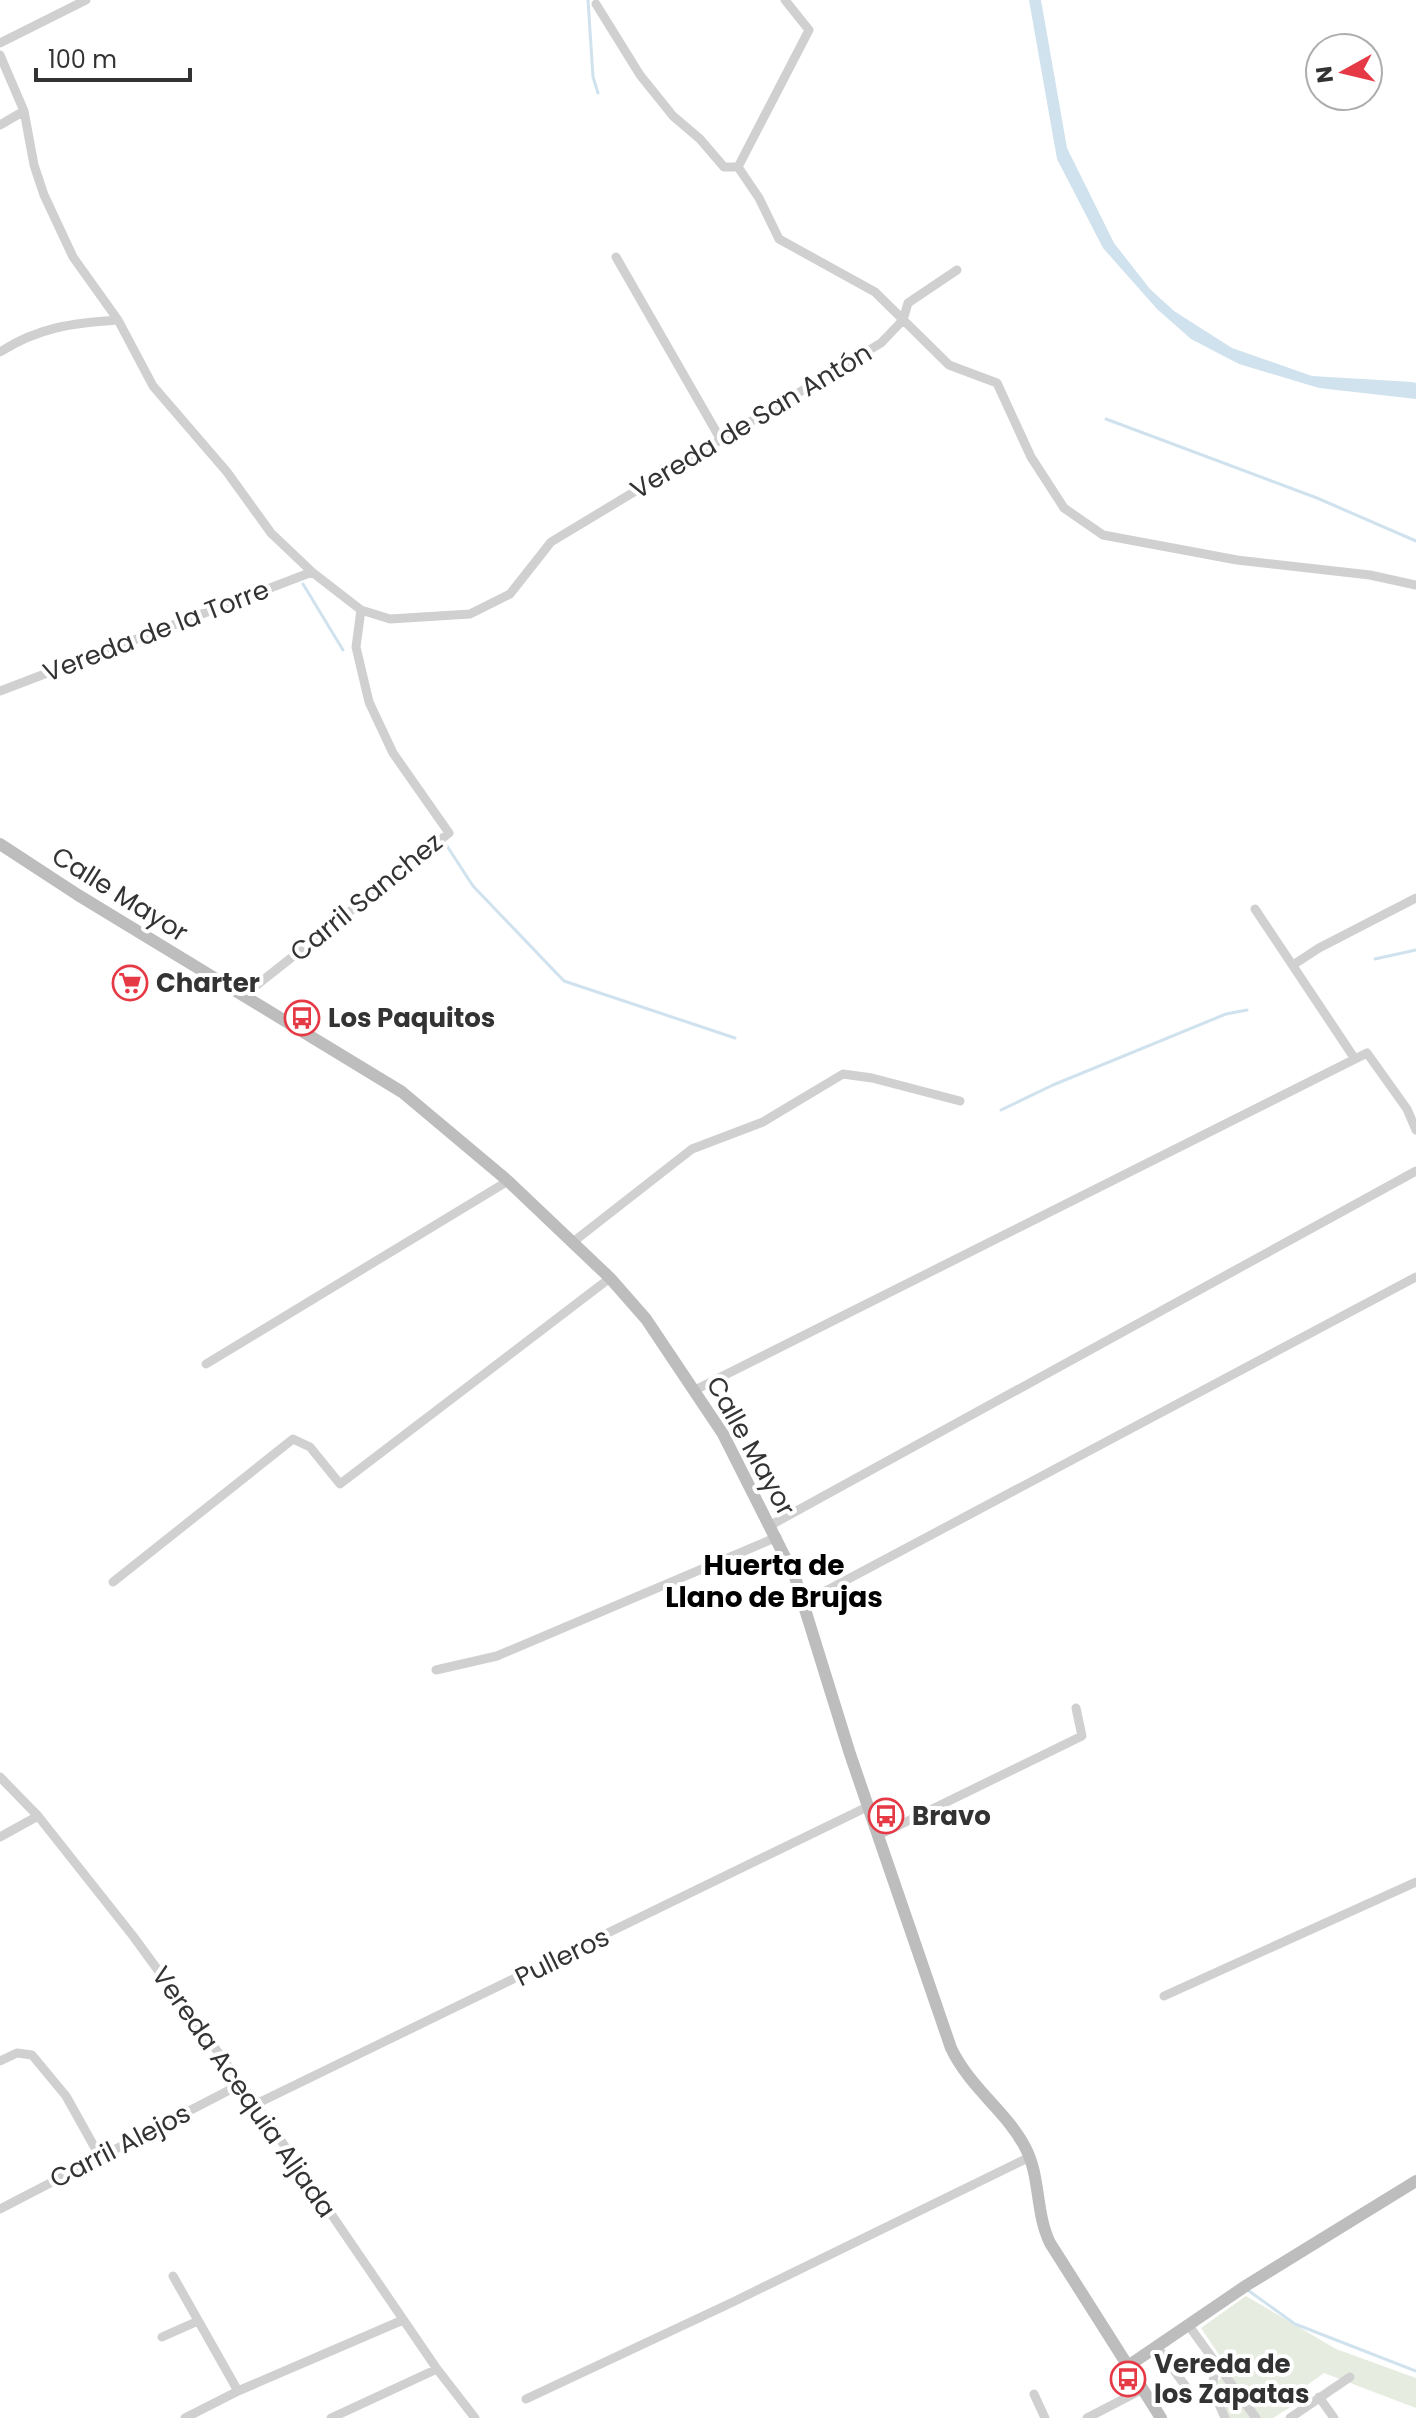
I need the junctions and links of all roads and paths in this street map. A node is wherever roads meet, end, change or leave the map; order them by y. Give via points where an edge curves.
1 (86, 0) edge
2 (785, 0) edge
3 (596, 4) dead end
4 (0, 43) edge
5 (0, 55) edge
6 (24, 111) junction
7 (0, 125) edge
8 (738, 167) junction
9 (616, 257) dead end
10 (957, 270) dead end
11 (118, 320) junction
12 (903, 320) junction
13 (0, 352) edge
14 (721, 440) junction
15 (312, 572) junction
16 (1416, 585) edge
17 (361, 610) junction
18 (0, 691) edge
19 (0, 844) edge
20 (1416, 898) edge
21 (1255, 909) dead end
22 (1293, 965) junction
23 (243, 996) junction
24 (1355, 1059) junction
25 (960, 1101) dead end
26 (1416, 1130) edge
27 (1416, 1171) edge
28 (508, 1181) junction
29 (573, 1242) junction
30 (1416, 1277) edge
31 (610, 1278) junction
32 (206, 1364) dead end
33 (695, 1390) junction
34 (774, 1531) junction
35 (113, 1582) dead end
36 (805, 1602) junction
37 (436, 1670) dead end
38 (1076, 1708) dead end
39 (0, 1777) edge
40 (867, 1807) junction
41 (38, 1816) junction
42 (877, 1836) junction
43 (0, 1837) edge
44 (1416, 1882) edge
45 (1164, 1996) dead end
46 (0, 2061) edge
47 (241, 2084) junction
48 (256, 2104) junction
49 (100, 2157) junction
50 (1030, 2157) junction
51 (1416, 2181) edge
52 (0, 2209) edge
53 (173, 2276) dead end
54 (403, 2320) junction
55 (198, 2321) junction
56 (1189, 2326) junction
57 (162, 2337) dead end
58 (1158, 2348) junction
59 (1216, 2362) junction
60 (1128, 2366) junction
61 (437, 2369) junction
62 (1350, 2377) dead end
63 (1143, 2389) junction
64 (238, 2391) junction
65 (1189, 2391) dead end
66 (1034, 2394) dead end
67 (1319, 2397) junction
68 (526, 2399) dead end
69 (185, 2418) edge
70 (331, 2418) edge
71 (475, 2418) edge
72 (1045, 2418) edge
73 (1087, 2418) edge
74 (1161, 2418) edge
75 (1225, 2418) edge
76 (1256, 2418) edge
77 (1290, 2418) edge
78 (1334, 2418) edge

1 - 4 street
2 - 8 street via 809,30
3 - 8 street via 673,116 724,167
5 - 6 street, Vereda de San Antón
6 - 7 street
6 - 11 street, Vereda de San Antón via 44,195 73,257
8 - 12 street via 779,239 875,292
9 - 14 street
10 - 12 street, Vereda de San Antón via 908,303
11 - 13 street via 45,329
11 - 15 street, Vereda de San Antón via 153,386 271,533
12 - 14 street, Vereda de San Antón via 881,343
12 - 16 street via 949,365 997,383 1031,457 1064,508 1103,535
14 - 17 street, Vereda de San Antón via 551,542 510,594 470,614 390,619
15 - 17 street, Vereda de San Antón
15 - 18 street, Vereda de la Torre
17 - 23 street, Carril Sanchez via 356,647 369,702 393,753 449,833
19 - 23 main road, Calle Mayor
20 - 22 street
21 - 22 street
22 - 24 street
23 - 28 main road, Calle Mayor via 390,1084
24 - 26 street via 1367,1053
24 - 33 street
25 - 29 street via 843,1074 763,1122 692,1149
27 - 34 street
28 - 29 main road, Calle Mayor
28 - 32 street
29 - 31 main road, Calle Mayor
30 - 36 street
31 - 33 main road, Calle Mayor via 653,1328
31 - 35 street via 340,1484 310,1447 293,1439
33 - 34 main road, Calle Mayor
34 - 36 main road, Calle Mayor
34 - 37 street via 497,1656
36 - 40 main road, Calle Mayor
38 - 42 street via 1082,1736
39 - 41 street, Vereda Acequia Aljada
40 - 42 main road, Calle Mayor
40 - 48 street, Pulleros
41 - 43 street
41 - 47 street, Vereda Acequia Aljada
42 - 50 main road, Calle Mayor via 951,2048
44 - 45 street
46 - 49 street via 17,2053 32,2055 66,2096
47 - 48 street, Vereda Acequia Aljada
47 - 49 street, Carril Alejos
48 - 54 street, Vereda Acequia Aljada
49 - 52 street, Carril Alejos
50 - 60 main road, Calle Mayor via 1044,2232
50 - 68 street
51 - 56 main road
53 - 55 street
54 - 61 street, Vereda Acequia Aljada
54 - 64 street
55 - 57 street
55 - 64 street
56 - 58 main road
56 - 59 street
58 - 60 main road
58 - 65 street
59 - 75 street via 1212,2388
59 - 76 street
60 - 63 main road, Calle Mayor
61 - 70 street
61 - 71 street, Vereda Acequia Aljada
62 - 67 street
63 - 73 street
63 - 74 main road, Calle Mayor
64 - 69 street
66 - 72 street
67 - 77 street
67 - 78 street

